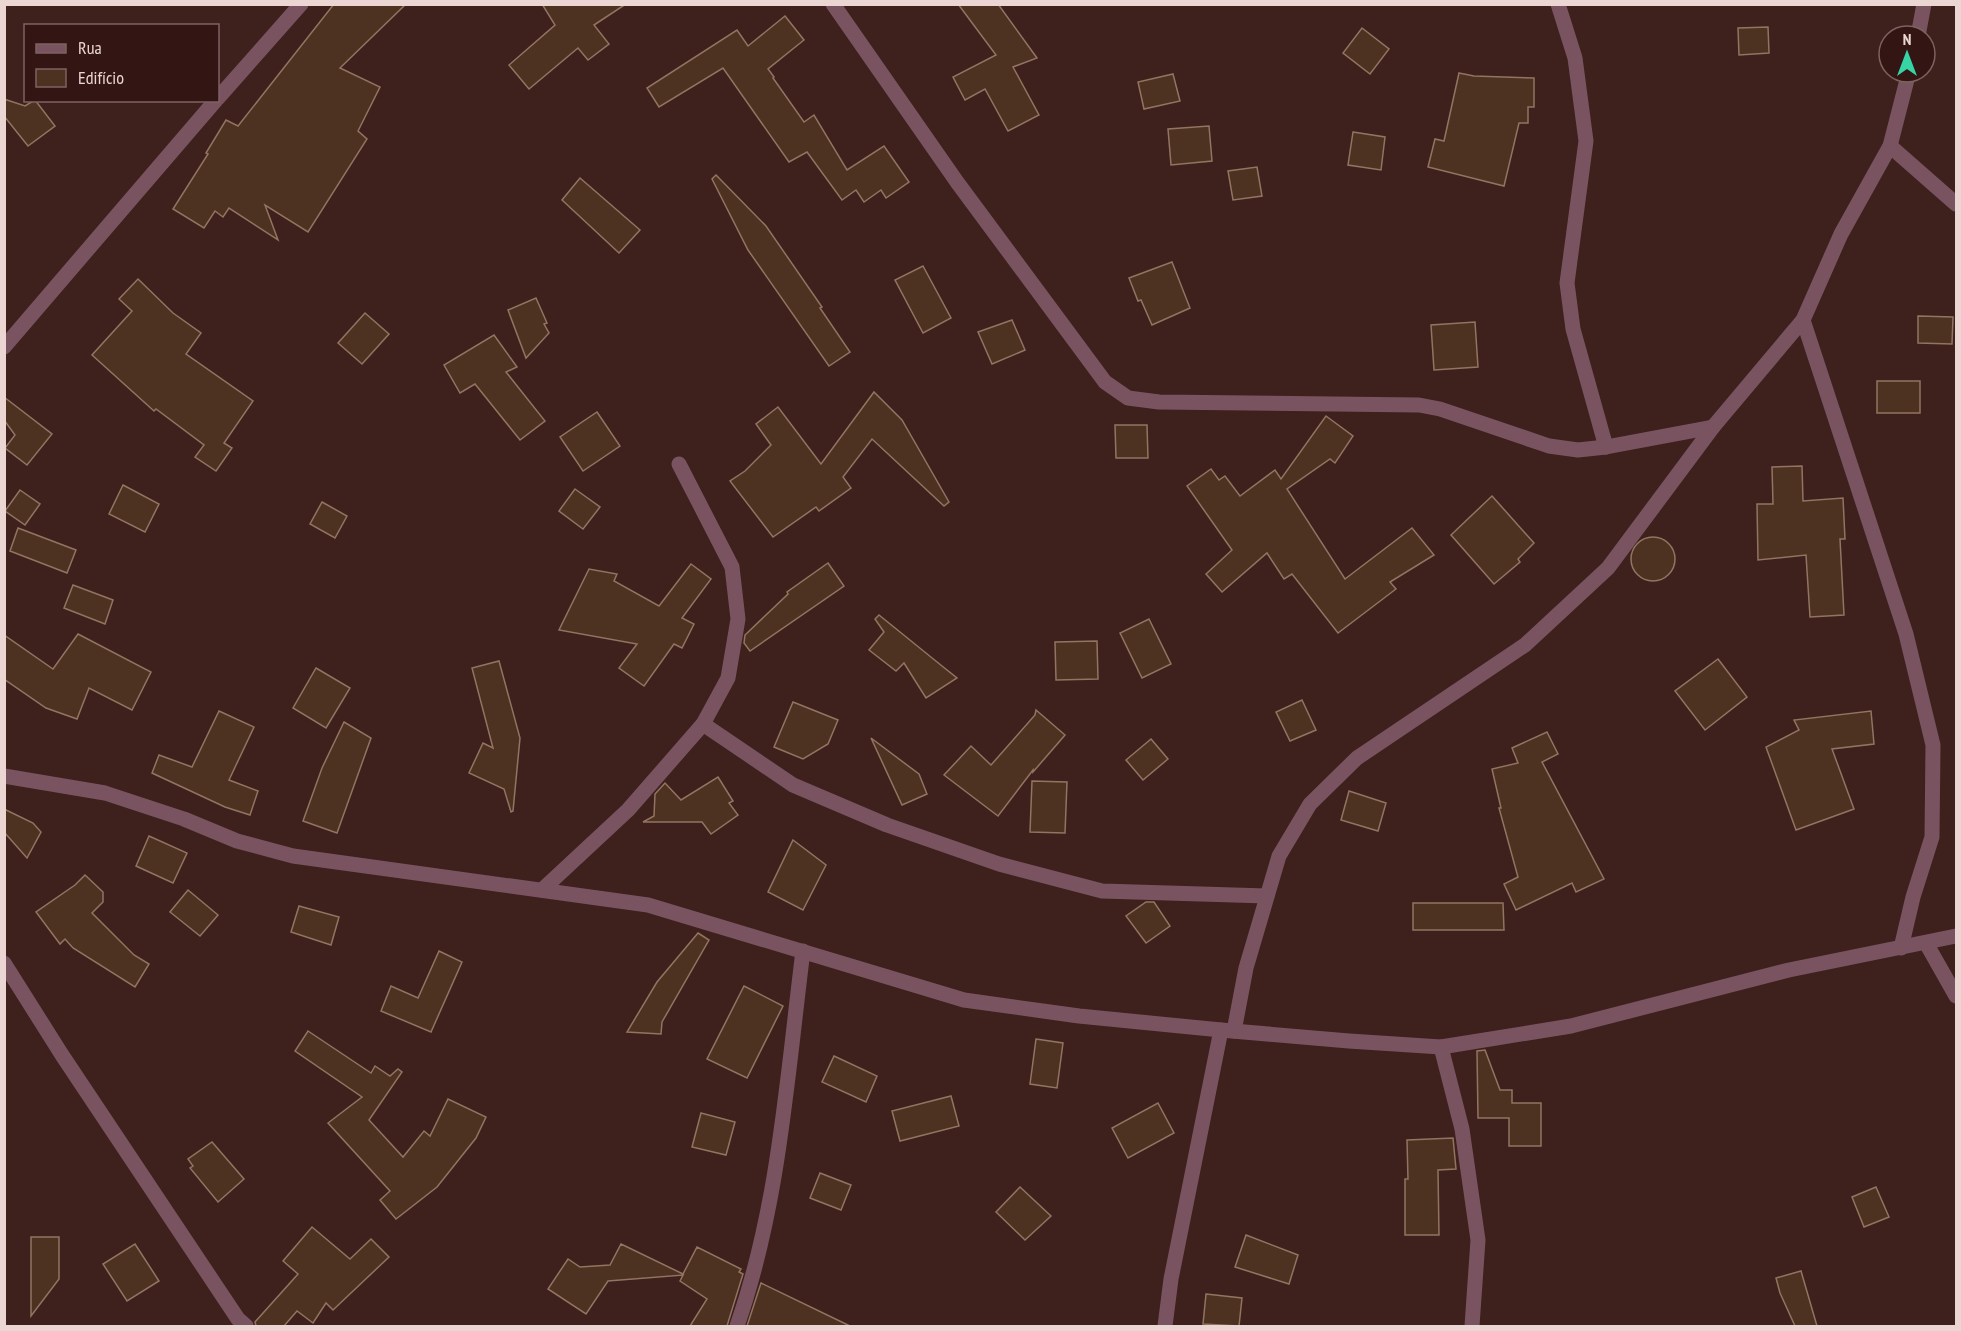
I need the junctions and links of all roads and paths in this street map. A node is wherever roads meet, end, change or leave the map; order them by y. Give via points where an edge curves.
1 (301, 4) edge
2 (833, 4) edge
3 (1558, 4) edge
4 (1924, 4) edge
5 (1920, 24) edge
6 (1906, 84) edge
7 (219, 97) edge
8 (214, 102) edge
9 (1890, 146) junction
10 (1956, 204) edge
11 (1803, 320) junction
12 (4, 347) edge
13 (1713, 427) junction
14 (1606, 447) junction
15 (679, 464) dead end
16 (703, 724) junction
17 (4, 776) edge
18 (542, 890) junction
19 (1267, 896) junction
20 (1956, 936) edge
21 (1926, 943) junction
22 (1901, 948) junction
23 (802, 951) junction
24 (4, 963) edge
25 (1956, 996) edge
26 (1228, 1031) junction
27 (1441, 1047) junction
28 (246, 1326) edge
29 (737, 1326) edge
30 (1165, 1326) edge
31 (1472, 1326) edge

1 - 7 street
2 - 14 street via 957,182 1105,382 1128,398 1159,402 1419,405 1550,446 1578,450
3 - 14 street via 1575,58 1586,141 1567,283 1573,328
4 - 5 street
6 - 9 street
8 - 12 street
9 - 10 street
9 - 11 street via 1841,234
11 - 13 street
11 - 22 street via 1906,634 1933,745 1932,837
13 - 14 street
13 - 19 street via 1608,568 1525,645 1357,758 1310,804 1279,856
15 - 16 street via 732,567 738,619 728,678
16 - 18 street via 628,810
16 - 19 street via 793,785 887,825 999,864 1102,891
17 - 18 street via 105,793 237,841 293,856
18 - 23 street via 648,905
19 - 26 street
20 - 21 street
21 - 22 street
21 - 25 street
22 - 27 street via 1789,970 1571,1026
23 - 26 street via 963,1000
23 - 29 street via 777,1166
24 - 28 street
26 - 27 street
26 - 30 street via 1171,1279
27 - 31 street via 1462,1129 1478,1239

